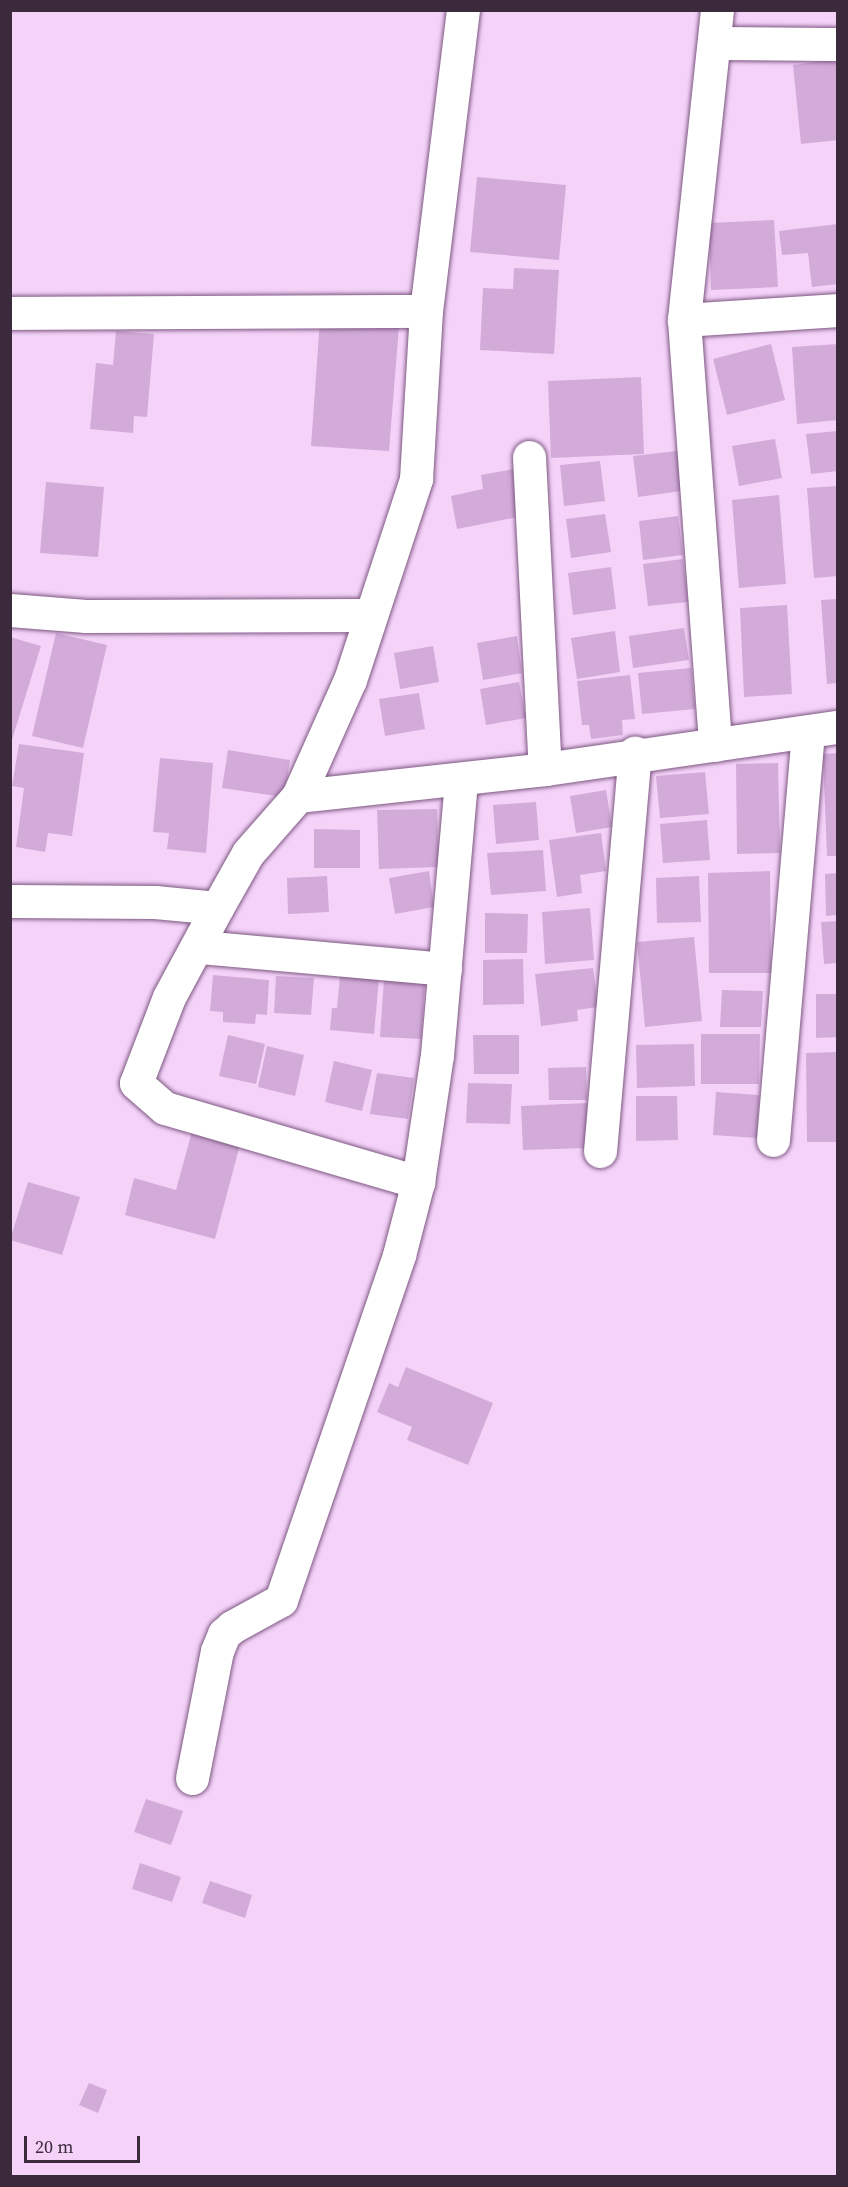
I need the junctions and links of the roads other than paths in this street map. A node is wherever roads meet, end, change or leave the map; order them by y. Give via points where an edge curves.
1 (463, 10) edge
2 (717, 10) edge
3 (714, 43) junction
4 (837, 44) edge
5 (837, 310) edge
6 (426, 311) junction
7 (10, 313) edge
8 (684, 320) junction
9 (529, 457) dead end
10 (10, 610) edge
11 (370, 615) junction
12 (823, 729) edge
13 (715, 745) junction
14 (635, 753) junction
15 (544, 769) junction
16 (461, 780) junction
17 (298, 796) junction
18 (10, 901) edge
19 (217, 908) junction
20 (200, 946) junction
21 (445, 969) junction
22 (774, 1140) dead end
23 (600, 1151) dead end
24 (418, 1182) junction
25 (192, 1778) dead end

1 - 6 street
2 - 3 street
3 - 4 street
3 - 8 street
5 - 8 street
6 - 7 street
6 - 11 street via 416,479
8 - 13 street
9 - 15 street
10 - 11 street via 86,616
11 - 17 street via 350,680
12 - 13 street
12 - 22 street
13 - 14 street
14 - 15 street
14 - 23 street
15 - 16 street
16 - 17 street
16 - 21 street
17 - 19 street via 248,853
18 - 19 street via 155,902
19 - 20 street
20 - 21 street
20 - 24 street via 169,997 136,1083 165,1108
21 - 24 street
24 - 25 street via 399,1255 280,1600 232,1627 224,1634 217,1651

